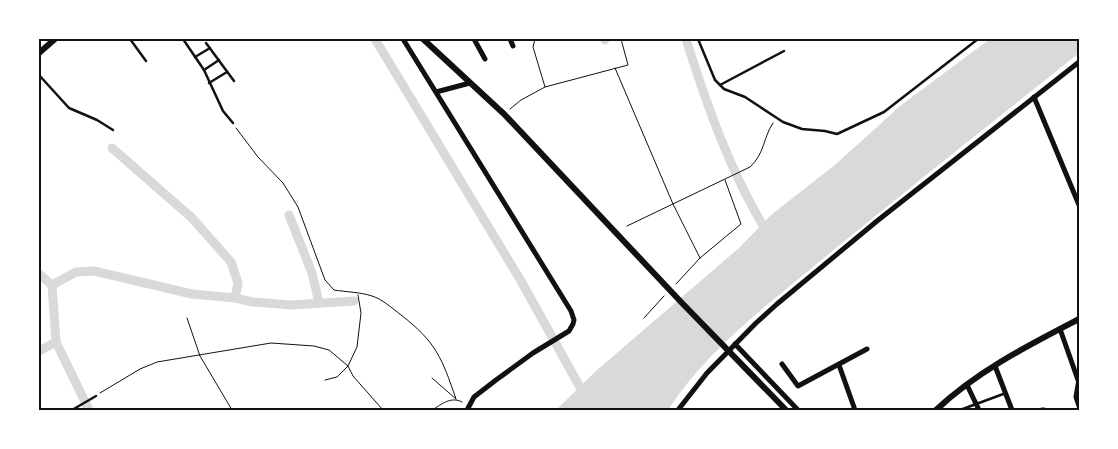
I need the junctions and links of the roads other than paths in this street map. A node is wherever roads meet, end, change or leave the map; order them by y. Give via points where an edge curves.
1 (56, 39) edge
2 (130, 39) edge
3 (183, 39) edge
4 (403, 39) edge
5 (423, 39) edge
6 (474, 39) edge
7 (510, 39) edge
8 (698, 39) edge
9 (978, 39) edge
10 (206, 43) dead end
11 (513, 46) dead end
12 (210, 48) junction
13 (784, 51) dead end
14 (39, 53) edge
15 (195, 57) junction
16 (219, 60) junction
17 (485, 60) dead end
18 (146, 61) dead end
19 (1079, 62) edge
20 (204, 70) junction
21 (227, 72) junction
22 (39, 75) edge
23 (234, 81) dead end
24 (209, 83) junction
25 (470, 83) junction
26 (720, 86) junction
27 (436, 92) junction
28 (1034, 97) junction
29 (233, 123) road end
30 (113, 130) dead end
31 (1079, 205) edge
32 (1079, 319) edge
33 (1060, 329) junction
34 (735, 344) junction
35 (867, 349) dead end
36 (782, 364) dead end
37 (839, 365) junction
38 (995, 366) junction
39 (1079, 379) edge
40 (966, 385) junction
41 (1006, 393) junction
42 (96, 396) road end
43 (1079, 406) edge
44 (978, 407) edge
45 (468, 408) edge
46 (74, 409) edge
47 (939, 409) edge
48 (678, 410) edge
49 (786, 410) edge
50 (798, 410) edge
51 (855, 410) edge
52 (960, 410) edge
53 (1012, 410) edge

1 - 14 street
2 - 18 lane
3 - 15 lane
4 - 27 street
5 - 25 street
6 - 17 street
7 - 11 street
8 - 26 lane
9 - 26 lane via 884,112 837,134 802,128 777,118 745,97
10 - 12 lane
12 - 15 lane
12 - 16 lane
13 - 26 lane
15 - 20 lane
16 - 20 lane
16 - 21 lane
19 - 28 street
20 - 24 lane
21 - 23 lane
21 - 24 lane
22 - 30 lane via 69,108
24 - 29 lane
25 - 27 street
25 - 49 street via 504,114
27 - 45 street via 574,320 569,331 474,397
28 - 31 street
28 - 34 street via 862,233
32 - 33 street
33 - 38 street
33 - 39 street
34 - 48 street
34 - 50 street
35 - 37 street
36 - 37 street via 798,386
37 - 51 street
38 - 40 street
38 - 41 street
39 - 43 street via 1076,397
40 - 44 street
40 - 47 street
41 - 44 lane
41 - 53 street
42 - 46 lane
44 - 52 lane

